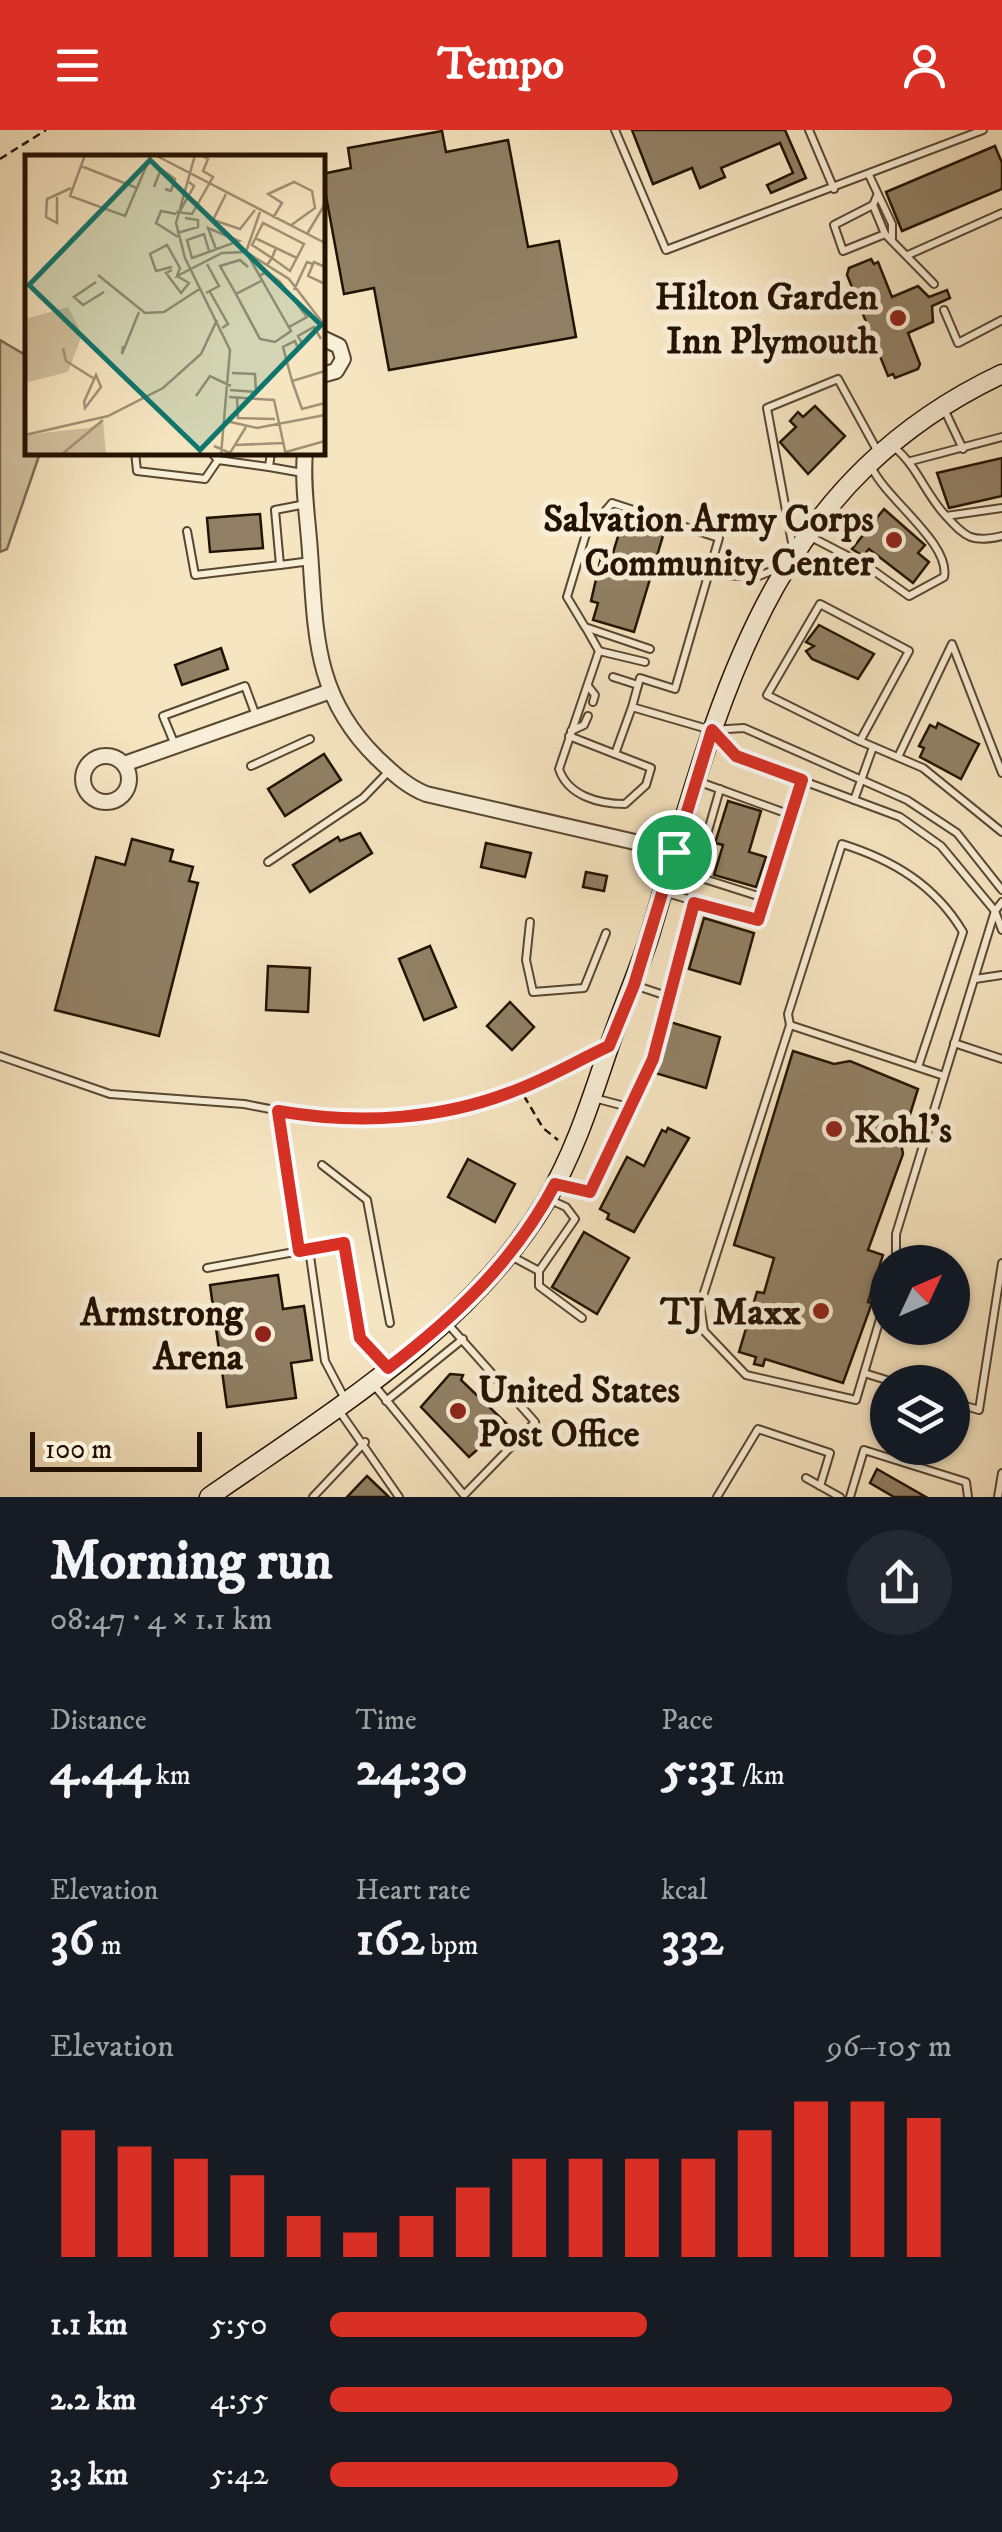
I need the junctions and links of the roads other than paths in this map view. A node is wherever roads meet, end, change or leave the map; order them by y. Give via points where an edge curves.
1 (615, 130) edge
2 (809, 130) edge
3 (983, 130) edge
4 (868, 174) junction
5 (830, 190) junction
6 (875, 200) junction
7 (1002, 213) edge
8 (888, 236) junction
9 (908, 255) junction
10 (934, 284) dead end
11 (944, 310) dead end
12 (1002, 320) edge
13 (325, 339) edge
14 (1002, 374) edge
15 (325, 375) edge
16 (942, 406) junction
17 (1002, 437) edge
18 (963, 448) junction
19 (879, 453) junction
20 (134, 455) edge
21 (214, 455) edge
22 (271, 455) edge
23 (306, 455) edge
24 (218, 460) junction
25 (911, 461) junction
26 (269, 467) junction
27 (305, 473) junction
28 (307, 503) junction
29 (1002, 508) edge
30 (946, 516) junction
31 (187, 531) dead end
32 (808, 535) junction
33 (1002, 536) edge
34 (792, 560) junction
35 (311, 561) junction
36 (280, 565) junction
37 (708, 574) junction
38 (585, 627) junction
39 (650, 649) dead end
40 (599, 651) junction
41 (646, 662) dead end
42 (612, 677) dead end
43 (587, 685) junction
44 (638, 686) junction
45 (328, 692) junction
46 (593, 702) dead end
47 (632, 706) junction
48 (588, 716) dead end
49 (256, 717) junction
50 (712, 730) junction
51 (570, 733) junction
52 (310, 739) dead end
53 (860, 741) junction
54 (175, 745) junction
55 (872, 747) junction
56 (615, 754) junction
57 (898, 757) junction
58 (124, 764) dead end
59 (251, 766) dead end
60 (390, 770) junction
61 (1002, 774) edge
62 (696, 780) junction
63 (802, 780) junction
64 (862, 780) junction
65 (720, 789) junction
66 (854, 800) junction
67 (791, 815) junction
68 (1002, 832) edge
69 (677, 842) junction
70 (704, 842) junction
71 (268, 862) dead end
72 (1002, 890) edge
73 (662, 891) junction
74 (764, 898) junction
75 (1002, 902) edge
76 (694, 903) junction
77 (995, 910) junction
78 (530, 922) dead end
79 (1002, 930) edge
80 (606, 933) dead end
81 (1002, 975) edge
82 (974, 979) junction
83 (634, 985) junction
84 (670, 998) junction
85 (790, 1025) junction
86 (954, 1043) junction
87 (609, 1046) junction
88 (0, 1056) edge
89 (1002, 1059) edge
90 (918, 1067) junction
91 (944, 1076) junction
92 (594, 1098) junction
93 (632, 1108) junction
94 (278, 1111) junction
95 (322, 1165) dead end
96 (551, 1192) junction
97 (896, 1245) edge
98 (309, 1249) junction
99 (299, 1251) junction
100 (508, 1255) junction
101 (1002, 1263) edge
102 (207, 1268) dead end
103 (539, 1271) junction
104 (582, 1318) dead end
105 (390, 1323) dead end
106 (447, 1323) junction
107 (464, 1339) junction
108 (872, 1345) edge
109 (388, 1368) junction
110 (864, 1373) junction
111 (870, 1375) edge
112 (370, 1381) junction
113 (386, 1400) junction
114 (340, 1402) junction
115 (970, 1407) edge
116 (365, 1442) junction
117 (1002, 1474) edge
118 (806, 1478) dead end
119 (820, 1486) junction
120 (221, 1493) edge
121 (313, 1497) edge
122 (399, 1497) edge
123 (717, 1497) edge
124 (840, 1497) edge
125 (850, 1497) edge
126 (968, 1497) edge
127 (998, 1497) edge

1 - 5 lane via 666,250
2 - 5 lane
3 - 4 lane
4 - 5 lane
4 - 6 lane
6 - 8 lane
6 - 8 lane via 834,224 843,251
7 - 9 lane
8 - 9 lane
9 - 10 lane
11 - 12 lane via 958,343
13 - 15 street via 343,354 336,371
14 - 16 street
16 - 18 lane
16 - 19 street
17 - 18 lane
18 - 25 lane
19 - 25 lane
19 - 32 street
19 - 32 lane via 879,483 940,549 944,577 909,596
19 - 34 lane via 838,379 767,408
20 - 24 lane via 137,470 206,479
21 - 24 lane
22 - 26 lane
23 - 27 street
24 - 26 lane
25 - 30 lane
26 - 27 lane
27 - 28 street
28 - 35 street
28 - 36 lane via 275,510
29 - 30 lane
30 - 33 lane via 966,538
31 - 36 lane via 194,574
32 - 34 street
34 - 37 lane via 756,577
34 - 50 street via 744,641
35 - 36 lane
35 - 45 street
37 - 38 lane via 720,538 612,503 586,534 567,597
37 - 44 lane via 674,689 640,678
38 - 39 lane
38 - 40 lane
40 - 41 lane
40 - 43 lane
42 - 44 lane
43 - 46 lane
43 - 51 lane
44 - 47 lane
45 - 49 street
45 - 60 street via 351,729
47 - 50 lane
47 - 56 lane
48 - 51 lane
49 - 54 street
49 - 54 lane via 246,686 164,716
50 - 62 street
50 - 63 lane via 736,756
50 - 64 lane via 744,728
51 - 56 lane
51 - 56 lane via 560,770 576,792 625,804 646,785 651,768
52 - 59 lane
53 - 53 lane via 767,695 820,604 909,651
53 - 55 lane
54 - 58 street
55 - 57 lane
55 - 64 lane
57 - 61 lane via 952,644
57 - 68 lane via 923,768
60 - 69 street via 416,790 447,800
60 - 71 lane via 363,798
62 - 65 lane
62 - 69 street
63 - 66 lane
63 - 67 lane
64 - 66 lane
64 - 72 lane via 957,832
65 - 67 lane
65 - 70 lane
66 - 77 lane via 900,817 941,846
67 - 74 lane
69 - 70 lane
69 - 73 street
70 - 74 lane via 695,876
73 - 76 lane
73 - 83 street
74 - 76 lane via 758,920
75 - 77 lane
76 - 84 lane
77 - 79 lane
77 - 82 lane
78 - 80 lane via 526,960 533,992 584,988
81 - 82 lane
82 - 86 lane
83 - 84 lane
83 - 87 street
84 - 93 lane
85 - 90 lane
85 - 90 lane via 842,844 886,857 947,904 962,932
85 - 110 lane via 700,1305 704,1331 746,1375 856,1400
86 - 89 lane
86 - 91 lane
87 - 92 street
87 - 94 lane via 521,1089 458,1109 415,1117 316,1118
88 - 94 lane via 110,1094
90 - 91 lane
91 - 97 lane
92 - 93 lane
92 - 96 street
93 - 96 lane via 590,1192
94 - 99 lane
95 - 105 lane via 366,1200
96 - 100 street
96 - 103 lane via 576,1219
98 - 99 lane
98 - 109 lane via 344,1243 360,1338
98 - 114 lane via 325,1361
99 - 102 lane
100 - 103 lane
100 - 106 street
101 - 115 lane via 979,1410
103 - 104 lane via 538,1286
106 - 107 lane
106 - 109 street
107 - 113 lane
107 - 113 lane via 534,1422 464,1496
108 - 110 lane
109 - 112 street
110 - 111 lane
112 - 113 lane
112 - 114 street
114 - 116 lane
114 - 120 street
116 - 121 lane
116 - 122 lane
117 - 127 lane
118 - 119 lane
119 - 123 lane via 830,1453 758,1429
119 - 124 lane
125 - 126 lane via 864,1450 966,1482

